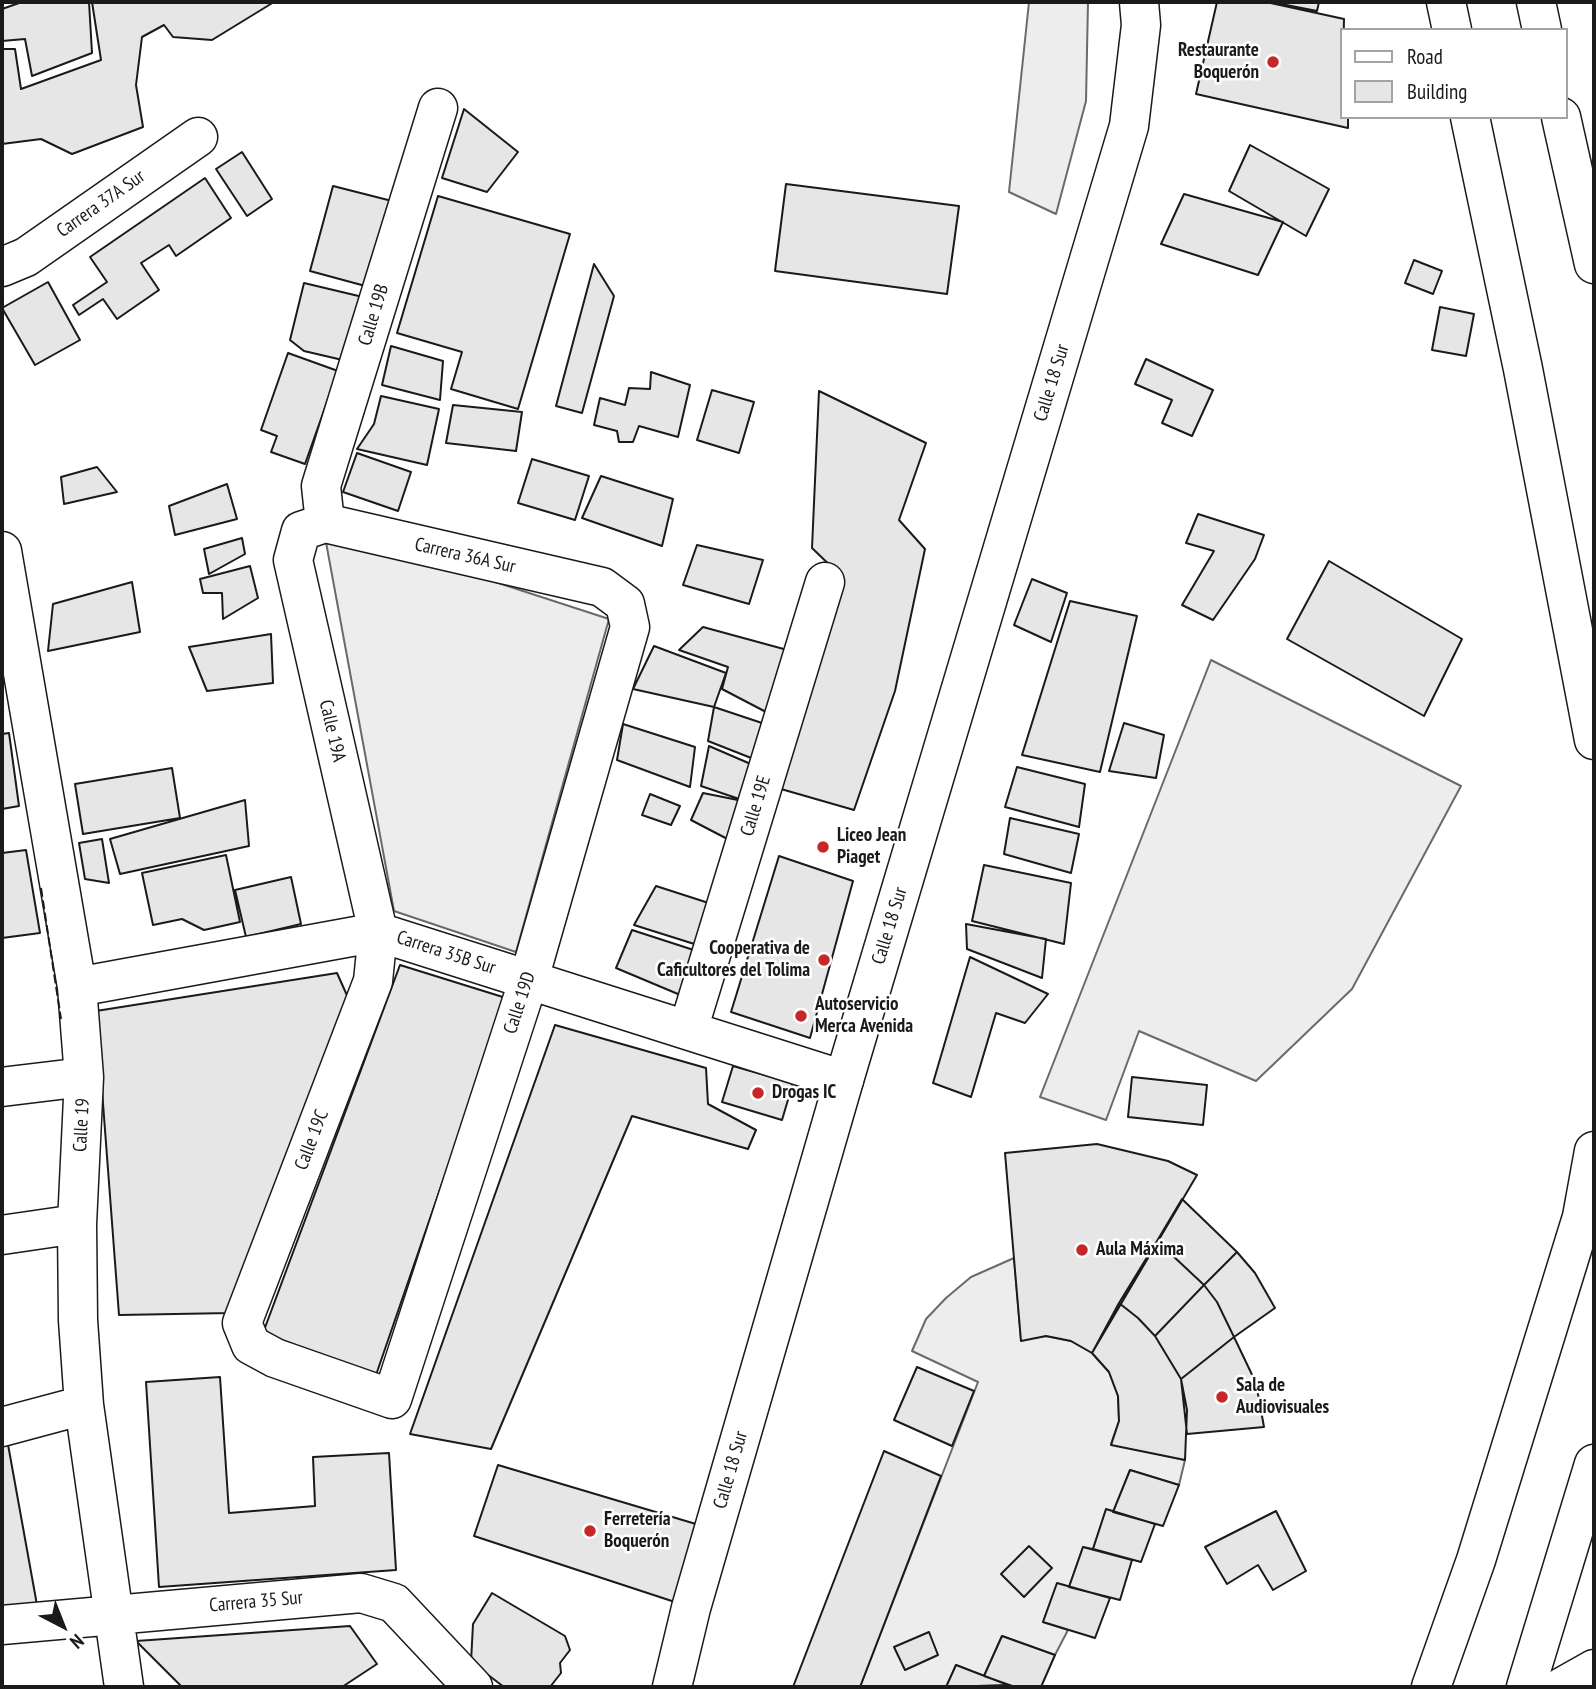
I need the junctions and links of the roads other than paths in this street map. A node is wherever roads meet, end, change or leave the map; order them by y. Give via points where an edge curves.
1 (1139, 2) edge
2 (1446, 2) edge
3 (1536, 2) edge
4 (1452, 28) edge
5 (1542, 28) edge
6 (438, 108) dead end
7 (1470, 119) edge
8 (1561, 119) edge
9 (198, 137) dead end
10 (1594, 264) edge
11 (2, 267) edge
12 (313, 527) junction
13 (3, 559) edge
14 (825, 582) dead end
15 (625, 604) joint
16 (1594, 740) edge
17 (378, 932) junction
18 (528, 979) junction
19 (77, 987) junction
20 (688, 1030) junction
21 (84, 1077) junction
22 (844, 1080) junction
23 (2, 1087) edge
24 (1594, 1151) edge
25 (77, 1224) junction
26 (2, 1235) edge
27 (392, 1399) joint
28 (84, 1405) junction
29 (2, 1427) edge
30 (1594, 1464) edge
31 (114, 1614) junction
32 (2, 1625) edge
33 (1594, 1669) edge
34 (124, 1687) edge
35 (473, 1687) edge
36 (672, 1687) edge
37 (1431, 1687) edge
38 (1526, 1687) edge
39 (1562, 1687) edge

1 - 22 main road, Calle 18 Sur via 1141,25 1129,126
2 - 4 main road
3 - 5 main road
6 - 12 main road, Calle 19B via 321,486
7 - 16 main road
8 - 10 main road
9 - 11 main road, Carrera 37A Sur via 26,257
12 - 15 main road, Carrera 36A Sur via 601,587
12 - 17 main road, Calle 19A via 293,560
13 - 19 main road, Calle 19
14 - 20 main road, Calle 19E
15 - 18 main road, Calle 19D via 630,627
17 - 18 main road, Carrera 35B Sur
17 - 19 main road, Carrera 35B Sur
17 - 27 main road, Calle 19C via 373,981 242,1323 251,1345 275,1358
18 - 20 main road, Carrera 35B Sur
18 - 27 main road, Calle 19D
19 - 21 main road, Calle 19
20 - 22 main road, Carrera 35B Sur
21 - 23 main road
21 - 25 main road, Calle 19
22 - 36 main road, Calle 18 Sur
24 - 37 main road via 1582,1217 1476,1560
25 - 26 main road
25 - 28 main road, Calle 19
28 - 29 main road
28 - 31 main road, Calle 19
30 - 38 main road
31 - 32 main road, Carrera 35 Sur
31 - 34 main road, Calle 19
31 - 35 main road, Carrera 35 Sur via 361,1593 394,1603
33 - 39 main road

